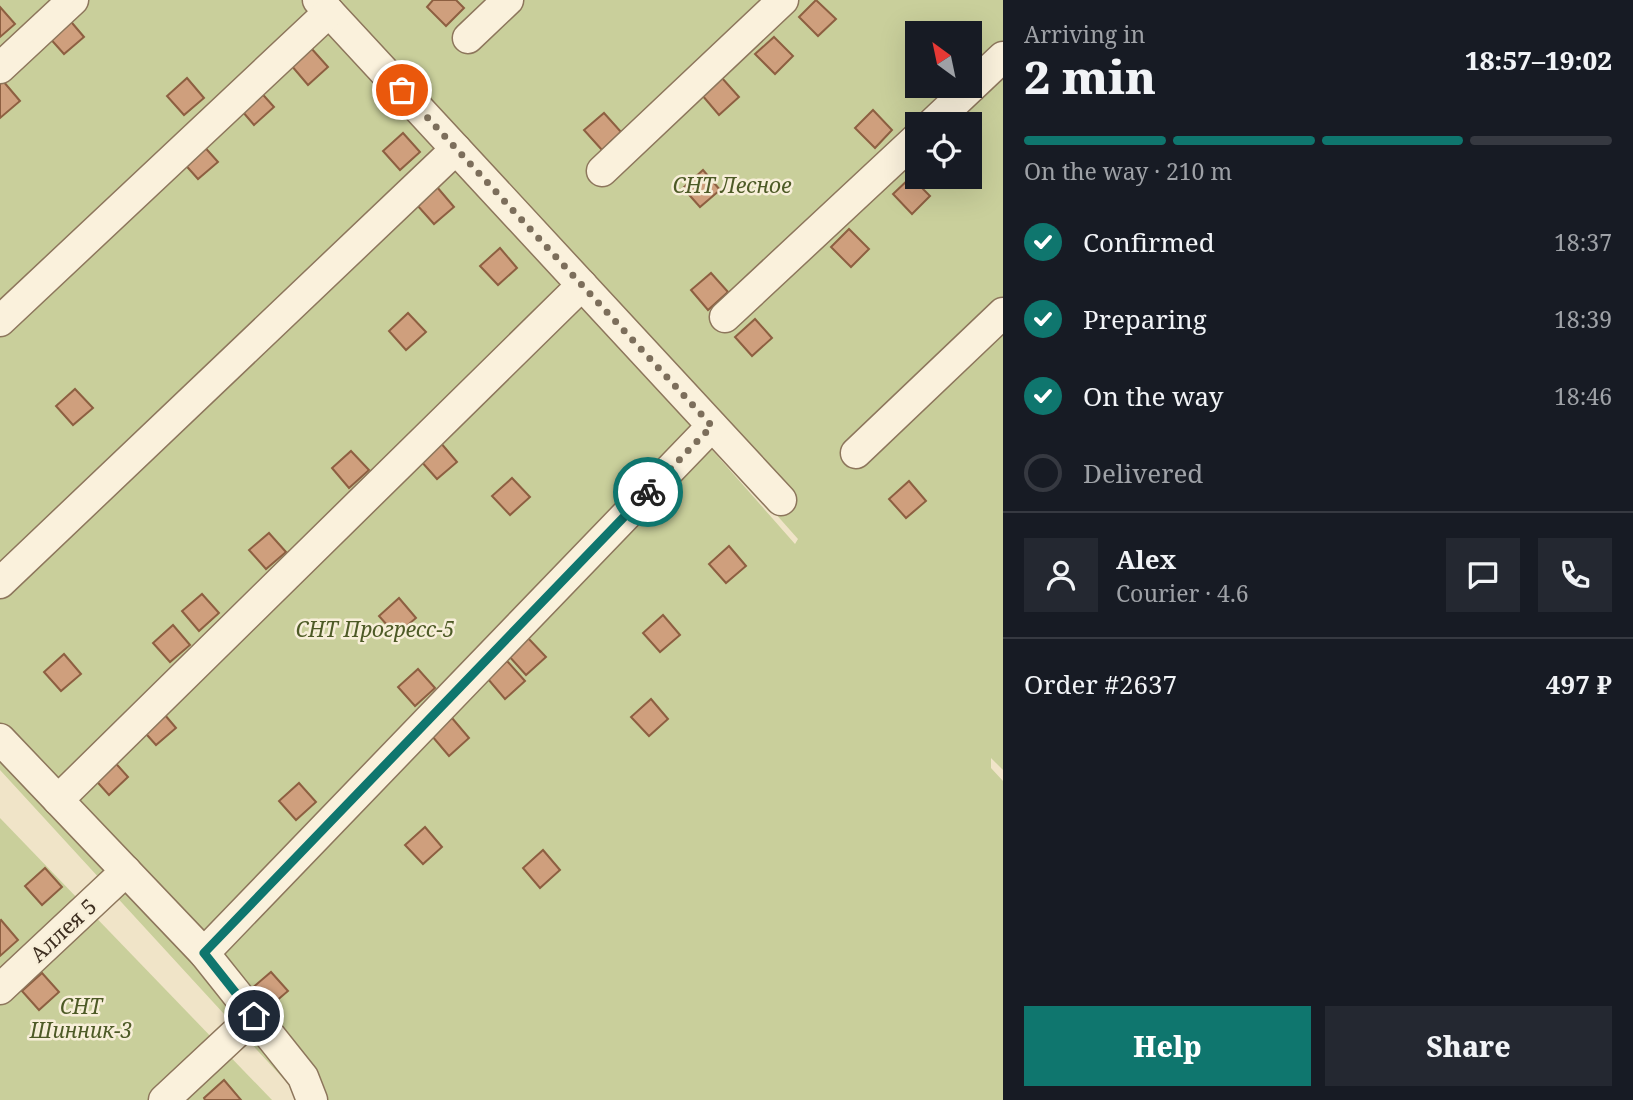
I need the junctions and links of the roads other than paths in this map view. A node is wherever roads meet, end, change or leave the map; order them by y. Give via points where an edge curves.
1 (73, 0) edge
2 (508, 0) edge
3 (783, 0) edge
4 (324, 6) edge
5 (468, 38) dead end
6 (1003, 57) edge
7 (0, 68) edge
8 (945, 112) edge
9 (456, 149) junction
10 (905, 149) edge
11 (602, 171) dead end
12 (582, 285) junction
13 (1003, 313) edge
14 (725, 317) dead end
15 (0, 321) edge
16 (712, 426) junction
17 (856, 453) dead end
18 (781, 500) dead end
19 (0, 583) edge
20 (0, 739) edge
21 (58, 800) junction
22 (126, 871) junction
23 (204, 953) junction
24 (0, 989) edge
25 (254, 1016) junction
26 (164, 1100) edge
27 (312, 1100) edge

1 - 7 street
2 - 5 street
3 - 11 street
4 - 9 street
4 - 15 street
6 - 8 street
9 - 12 street
9 - 19 street
10 - 14 street
12 - 16 street
12 - 21 street
13 - 17 street
16 - 18 street
16 - 23 street
20 - 21 street
21 - 22 street
22 - 23 street
22 - 24 street, Аллея 5
23 - 25 street
25 - 26 street
25 - 27 street via 303,1077

